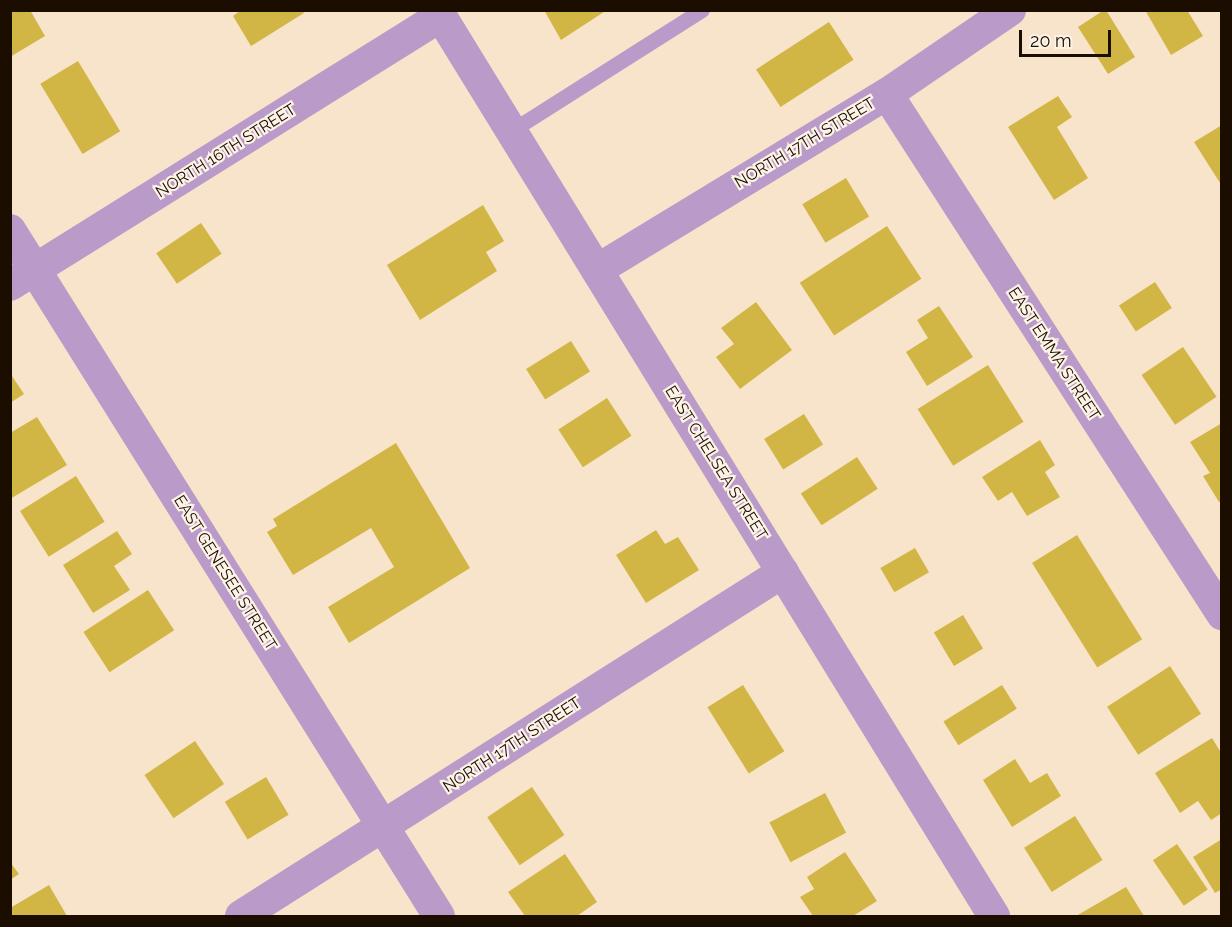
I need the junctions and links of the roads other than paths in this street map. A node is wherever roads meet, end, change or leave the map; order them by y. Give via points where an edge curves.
1 (702, 10) edge
2 (1010, 10) edge
3 (439, 13) edge
4 (887, 94) junction
5 (511, 131) junction
6 (10, 230) edge
7 (597, 270) junction
8 (23, 278) edge
9 (783, 572) junction
10 (1221, 614) edge
11 (383, 827) junction
12 (241, 916) edge
13 (439, 916) edge
14 (994, 916) edge

1 - 5 lane
2 - 4 street, NORTH 17TH STREET
3 - 5 street, EAST CHELSEA STREET
3 - 8 street, NORTH 16TH STREET
4 - 7 street, NORTH 17TH STREET
4 - 10 street, EAST EMMA STREET
5 - 7 street, EAST CHELSEA STREET
6 - 8 street, EAST GENESEE STREET
7 - 9 street, EAST CHELSEA STREET
8 - 11 street, EAST GENESEE STREET
9 - 11 street, NORTH 17TH STREET
9 - 14 street, EAST CHELSEA STREET
11 - 12 street, NORTH 17TH STREET
11 - 13 street, EAST GENESEE STREET

